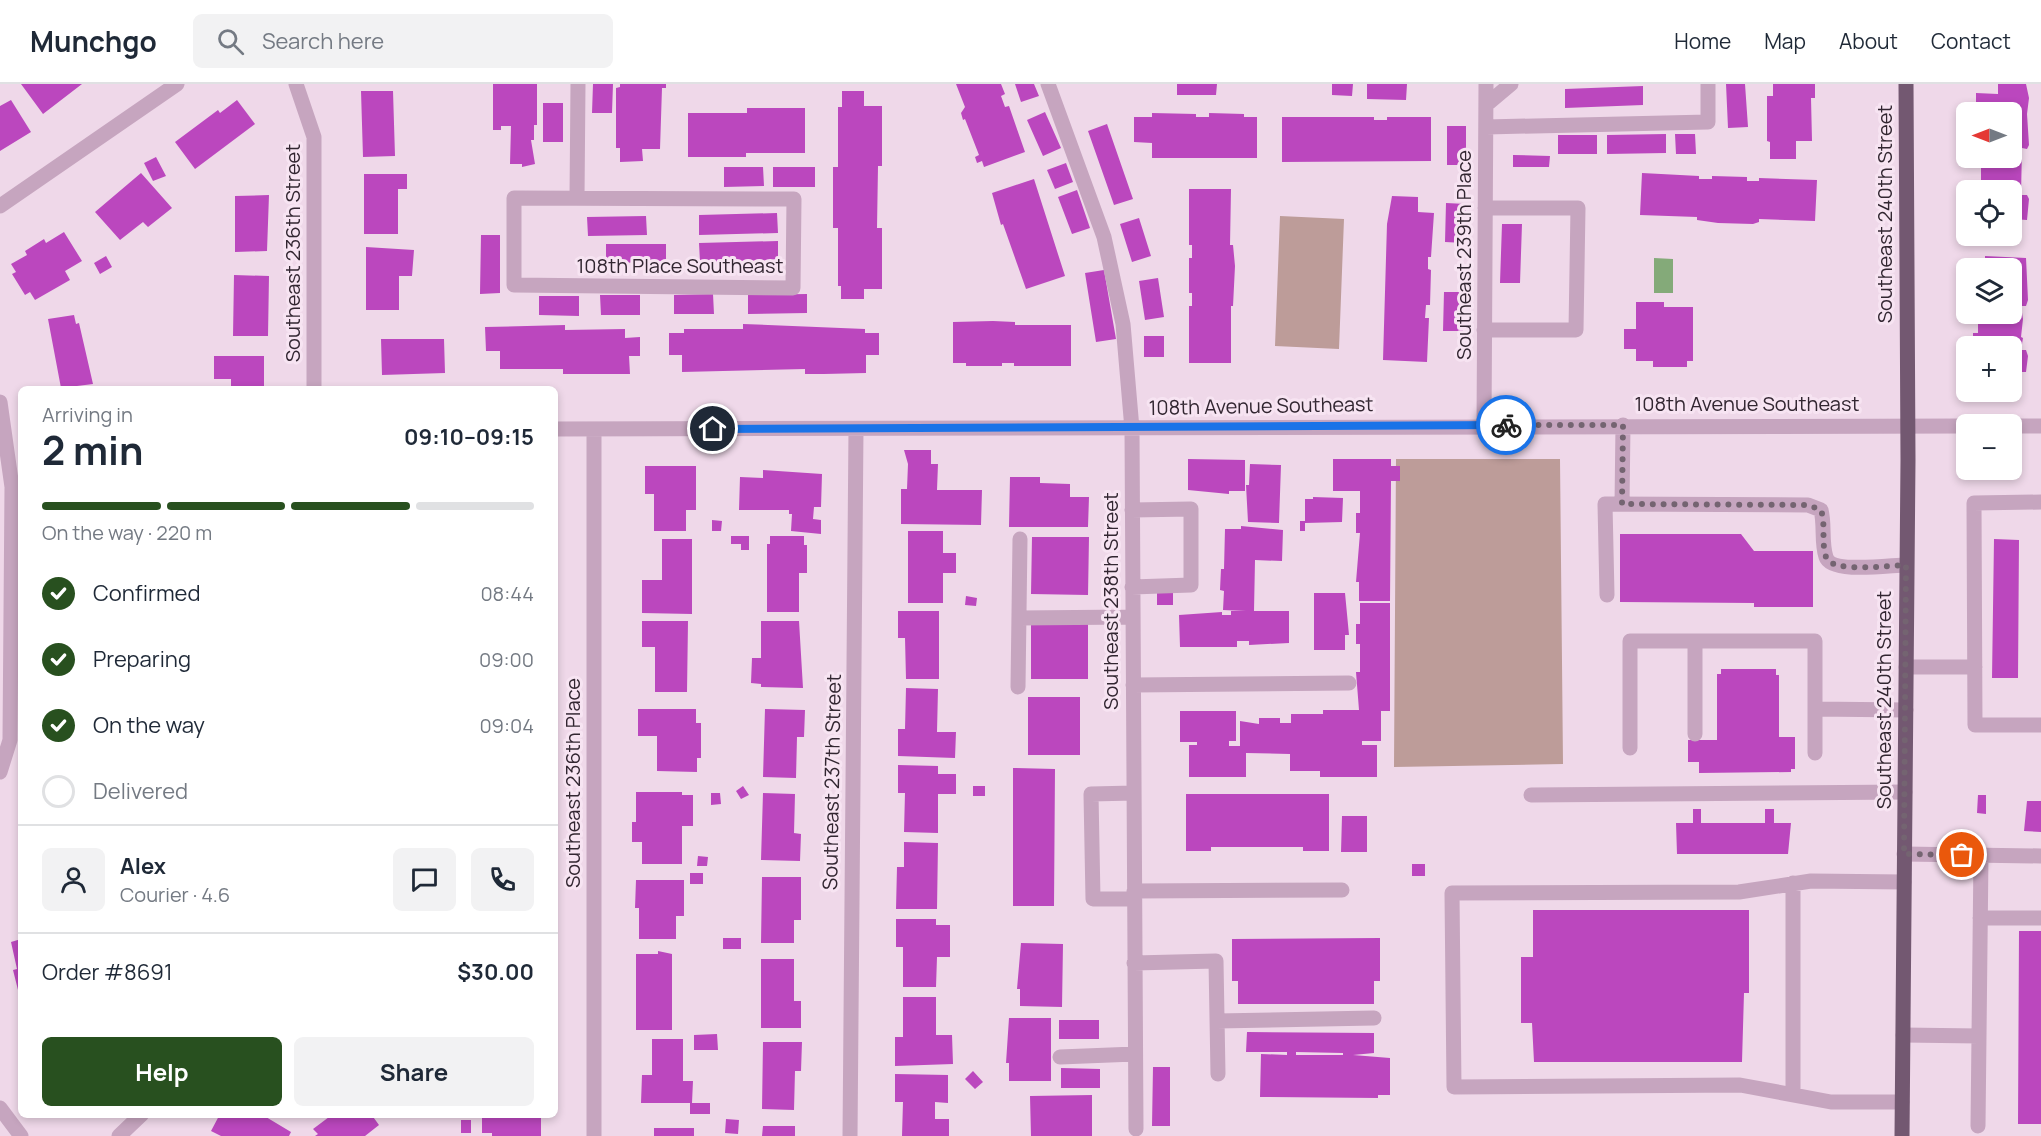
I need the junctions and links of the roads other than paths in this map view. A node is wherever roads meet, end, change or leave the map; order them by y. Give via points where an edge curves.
1 (177, 84) edge
2 (296, 84) edge
3 (578, 84) edge
4 (1048, 84) edge
5 (1486, 84) edge
6 (1511, 84) edge
7 (1708, 84) edge
8 (1906, 84) edge
9 (1485, 105) junction
10 (1485, 127) junction
11 (577, 198) junction
12 (0, 206) edge
13 (1485, 207) junction
14 (1484, 330) junction
15 (314, 386) edge
16 (0, 402) edge
17 (2, 423) edge
18 (1484, 425) junction
19 (1623, 425) junction
20 (1908, 425) junction
21 (1956, 426) edge
22 (2022, 426) edge
23 (2041, 426) edge
24 (558, 429) edge
25 (856, 429) junction
26 (1132, 429) junction
27 (594, 430) junction
28 (2041, 502) edge
29 (1622, 504) junction
30 (1132, 510) junction
31 (1020, 539) dead end
32 (1906, 565) junction
33 (1132, 587) junction
34 (1606, 595) dead end
35 (1132, 617) junction
36 (1019, 618) junction
37 (1695, 641) junction
38 (1906, 667) junction
39 (1975, 667) junction
40 (1348, 683) dead end
41 (1133, 685) junction
42 (1018, 687) dead end
43 (1815, 709) junction
44 (1906, 710) junction
45 (2041, 725) edge
46 (1695, 734) dead end
47 (1630, 748) dead end
48 (1815, 753) dead end
49 (0, 772) edge
50 (1905, 792) junction
51 (1134, 793) junction
52 (1531, 795) dead end
53 (1904, 854) junction
54 (1981, 855) junction
55 (2041, 856) edge
56 (1904, 882) junction
57 (1793, 883) junction
58 (1342, 890) dead end
59 (1134, 895) junction
60 (1980, 918) junction
61 (2041, 918) edge
62 (1134, 963) junction
63 (1374, 1018) dead end
64 (1217, 1021) junction
65 (1903, 1035) junction
66 (1979, 1036) junction
67 (1135, 1054) junction
68 (1060, 1057) dead end
69 (1218, 1074) dead end
70 (1793, 1095) junction
71 (1902, 1102) junction
72 (0, 1108) edge
73 (138, 1118) edge
74 (1978, 1126) dead end
75 (1136, 1129) dead end
76 (21, 1136) edge
77 (120, 1136) edge
78 (594, 1136) edge
79 (850, 1136) edge
80 (1902, 1136) edge

1 - 12 street
2 - 15 street, Southeast 236th Street via 315,137
3 - 11 street
4 - 26 street, Southeast 238th Street via 1104,237 1123,324
5 - 9 street, Southeast 239th Place
6 - 9 street
7 - 10 street via 1708,122
8 - 20 main road, Southeast 240th Street
9 - 10 street, Southeast 239th Place
10 - 13 street, Southeast 239th Place
11 - 11 street, 108th Place Southeast via 514,198 514,285 793,288 794,199
13 - 14 street, Southeast 239th Place
13 - 14 street via 1578,207 1576,330
14 - 18 street, Southeast 239th Place
16 - 17 street
17 - 49 street via 12,487 10,740
18 - 19 street, 108th Avenue Southeast
18 - 26 street, 108th Avenue Southeast
19 - 20 street, 108th Avenue Southeast
19 - 29 street
20 - 21 street, 108th Avenue Southeast
20 - 32 main road, Southeast 240th Street
22 - 23 street
24 - 27 street, 108th Avenue Southeast
25 - 26 street, 108th Avenue Southeast
25 - 27 street, 108th Avenue Southeast
25 - 79 street, Southeast 237th Street
26 - 30 street, Southeast 238th Street
27 - 78 street, Southeast 236th Place
28 - 39 street via 1974,503
29 - 32 street via 1808,505 1821,510 1826,558 1832,565
29 - 34 street via 1605,504
30 - 33 street, Southeast 238th Street
30 - 33 street via 1191,509 1191,585
31 - 36 street
32 - 38 main road, Southeast 240th Street
33 - 35 street, Southeast 238th Street
35 - 36 street
35 - 41 street, Southeast 238th Street
36 - 42 street
37 - 43 street via 1815,641
37 - 46 street
37 - 47 street via 1630,641
38 - 39 street
38 - 44 main road, Southeast 240th Street
39 - 45 street via 1975,725
40 - 41 street
41 - 51 street, Southeast 238th Street
43 - 44 street
43 - 48 street
44 - 50 main road, Southeast 240th Street
50 - 52 street
50 - 53 main road, Southeast 240th Street
51 - 59 street, Southeast 238th Street
51 - 59 street via 1091,794 1092,899
53 - 54 street
53 - 56 main road, Southeast 240th Street
54 - 55 street
54 - 60 street
56 - 57 street
56 - 65 main road, Southeast 240th Street
57 - 70 street
57 - 70 street via 1739,892 1452,893 1454,1087 1740,1085
58 - 59 street
59 - 62 street, Southeast 238th Street
60 - 61 street
60 - 66 street
62 - 64 street via 1215,961
62 - 67 street, Southeast 238th Street
63 - 64 street
64 - 69 street
65 - 66 street
65 - 71 main road, Southeast 240th Street
66 - 74 street
67 - 68 street
67 - 75 street, Southeast 238th Street
70 - 71 street via 1831,1102
71 - 80 main road, Southeast 240th Street
72 - 76 street
73 - 77 street

